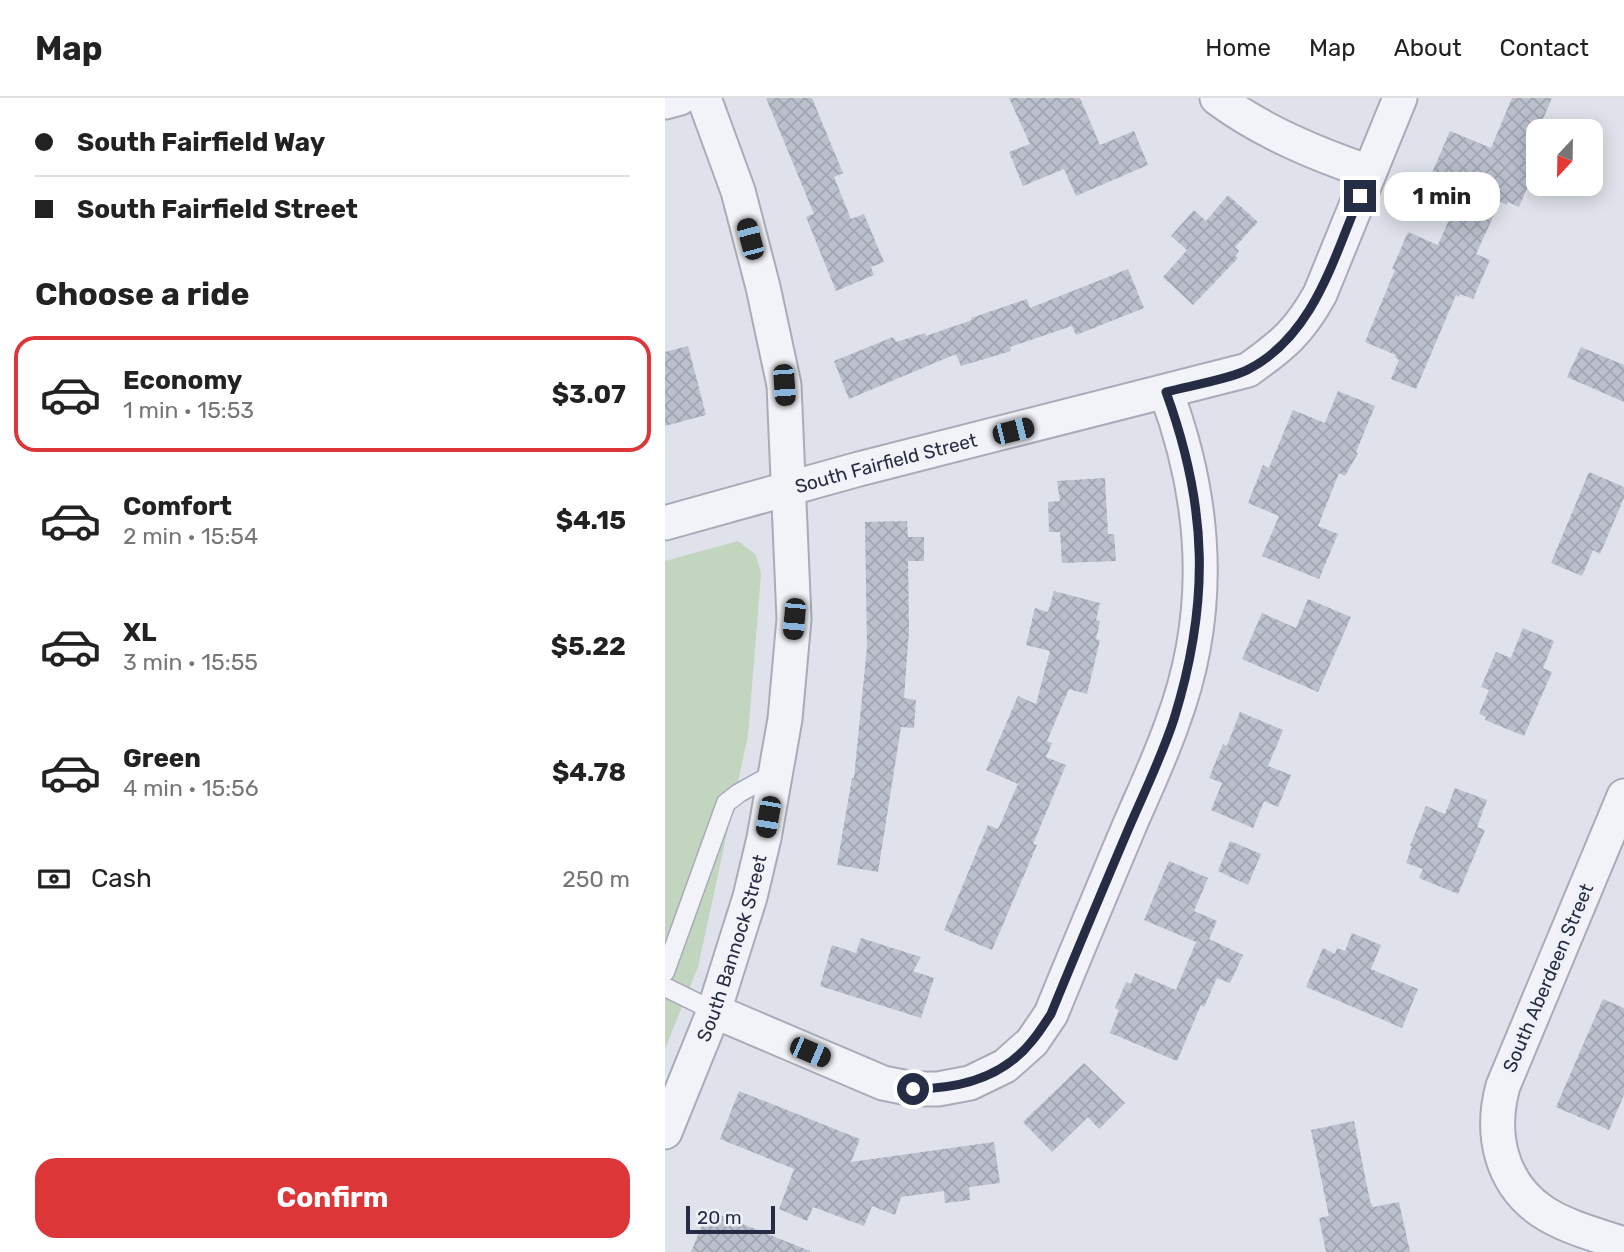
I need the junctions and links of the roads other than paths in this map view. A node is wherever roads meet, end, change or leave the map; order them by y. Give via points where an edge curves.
1 (680, 98) edge
2 (704, 98) edge
3 (1217, 98) edge
4 (1400, 98) edge
5 (665, 102) edge
6 (1370, 172) junction
7 (1166, 392) junction
8 (790, 487) junction
9 (665, 523) edge
10 (775, 774) junction
11 (1624, 796) edge
12 (665, 972) edge
13 (665, 987) edge
14 (714, 1011) junction
15 (665, 1132) edge
16 (1624, 1244) edge

1 - 5 street
2 - 8 street, South Bannock Street via 738,191 763,288 784,385
3 - 6 street via 1283,138
4 - 6 street, South Fairfield Street
6 - 7 street, South Fairfield Street via 1308,315 1284,344 1248,370
7 - 8 street, South Fairfield Street
7 - 14 street via 1185,447 1199,529 1199,602 1192,653 1168,735 1051,1014 1032,1042 1005,1066 970,1083 913,1089 883,1083
8 - 9 street, South Fairfield Street
8 - 10 street, South Bannock Street via 794,619
10 - 12 lane via 726,803
10 - 14 street, South Bannock Street via 750,897
11 - 16 street, South Aberdeen Street via 1496,1109 1504,1164 1528,1200 1545,1213
13 - 14 lane
14 - 15 street, South Bannock Street

